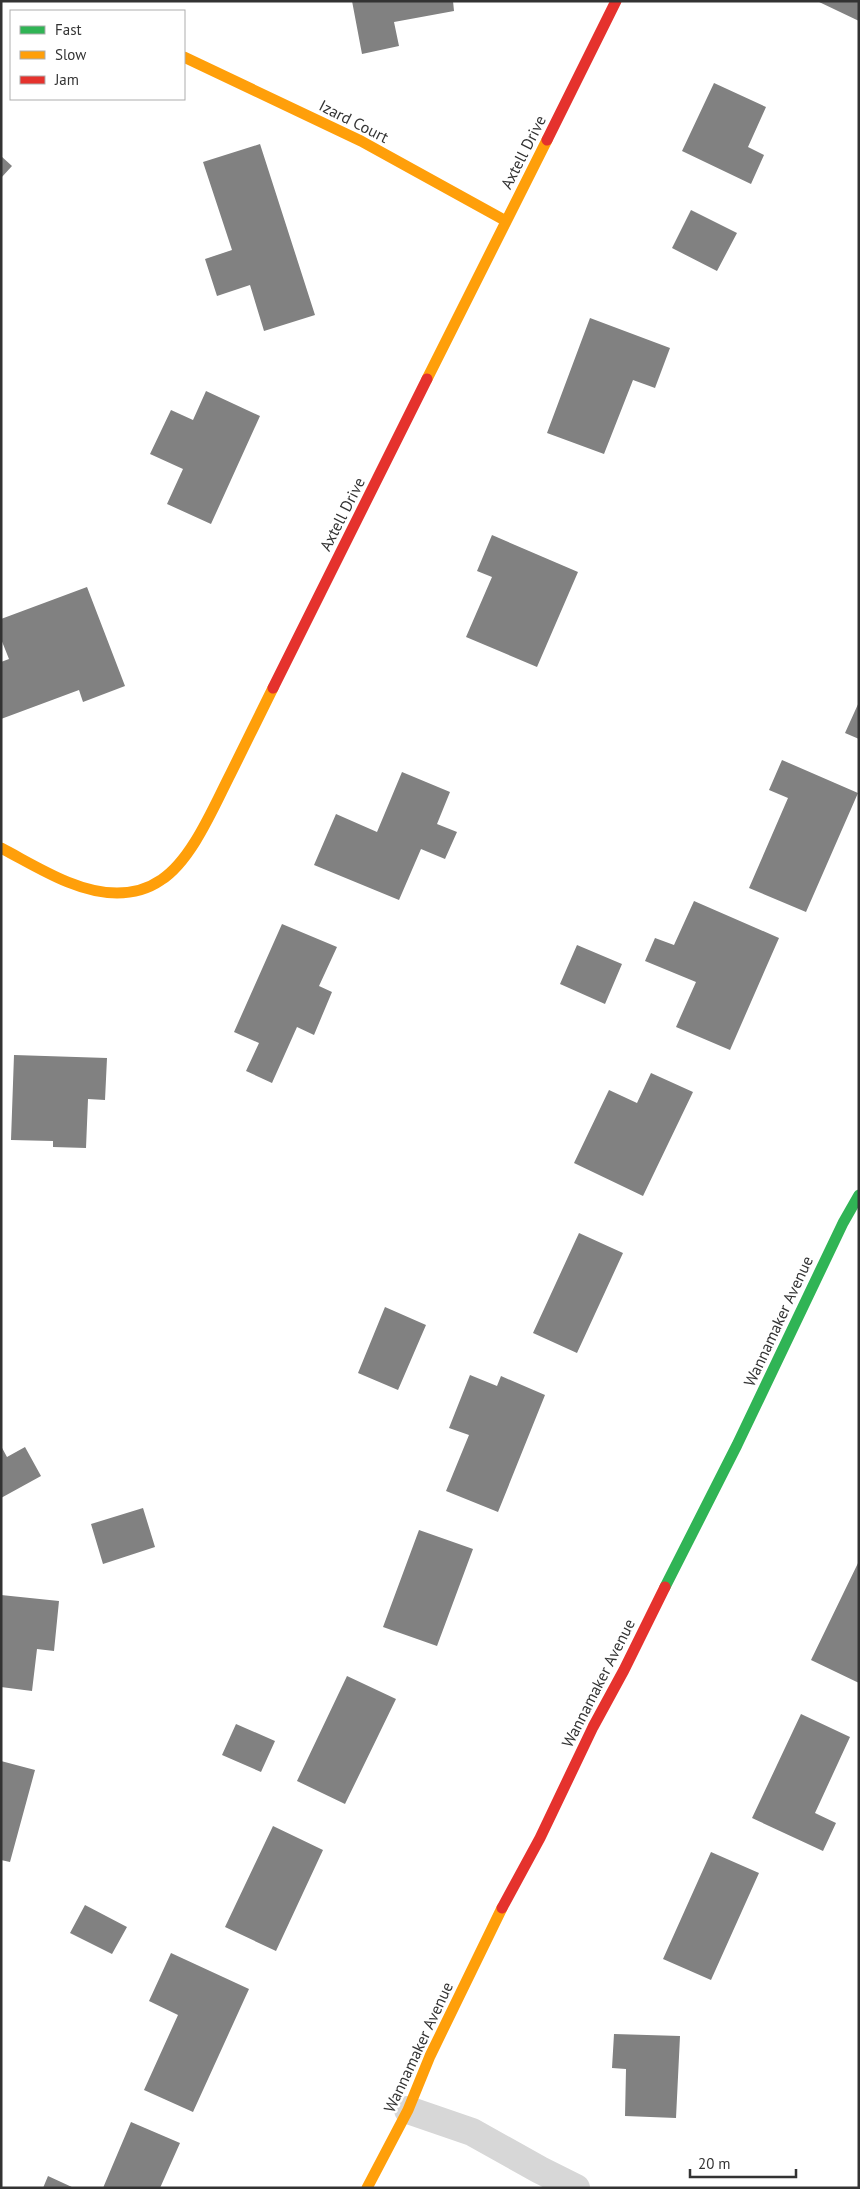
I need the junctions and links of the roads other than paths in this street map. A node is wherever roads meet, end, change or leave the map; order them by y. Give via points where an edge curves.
1 (616, 1) edge
2 (185, 57) edge
3 (506, 221) junction
4 (1, 848) edge
5 (859, 1194) edge
6 (408, 2110) junction
7 (368, 2188) edge
8 (576, 2188) edge

1 - 3 street, Axtell Drive
2 - 3 street, Izard Court via 361,141
3 - 4 street, Axtell Drive via 219,796 180,862 158,882 139,891 113,893 78,886
5 - 6 street, Wannamaker Avenue via 737,1445 510,1892 430,2056
6 - 7 street, Wannamaker Avenue
6 - 8 street via 472,2132

